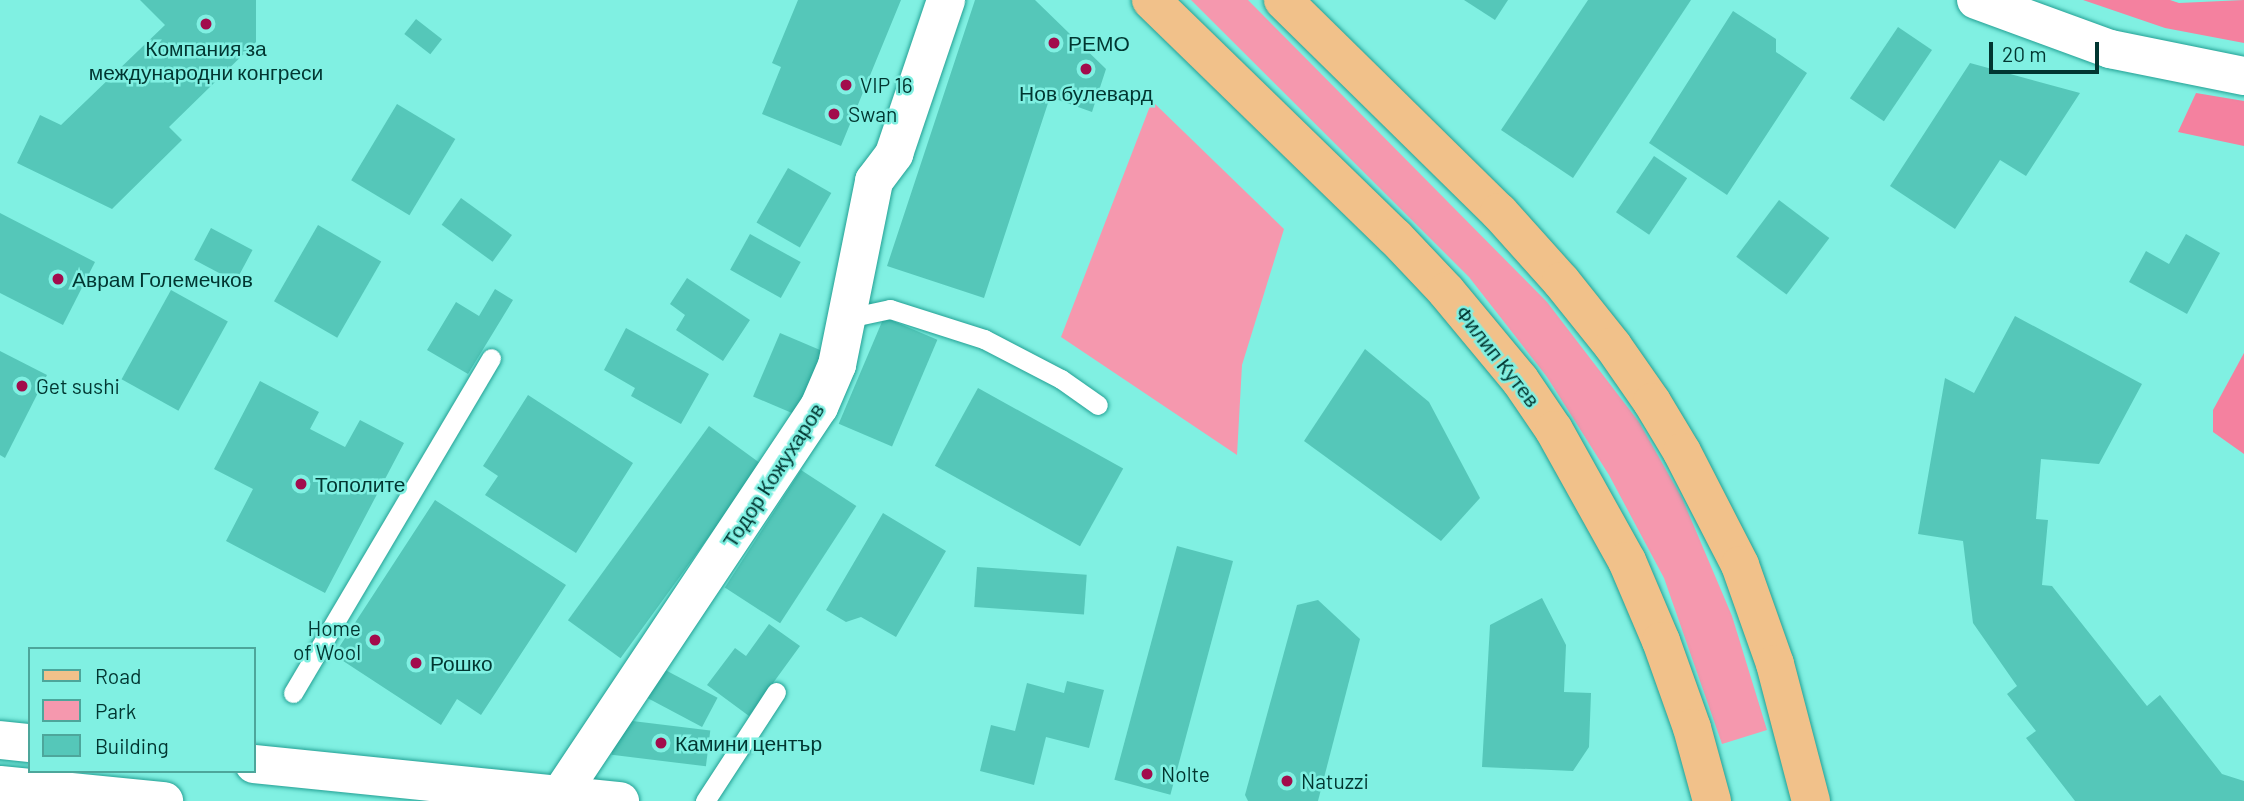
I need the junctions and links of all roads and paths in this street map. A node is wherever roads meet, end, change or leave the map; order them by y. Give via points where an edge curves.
1 (946, 0) edge
2 (1151, 0) edge
3 (1283, 0) edge
4 (1976, 0) edge
5 (2244, 76) edge
6 (848, 318) junction
7 (491, 358) dead end
8 (1098, 405) dead end
9 (776, 692) dead end
10 (293, 694) dead end
11 (0, 740) edge
12 (28, 743) edge
13 (256, 764) edge
14 (0, 785) edge
15 (559, 795) junction
16 (164, 801) edge
17 (620, 801) edge
18 (705, 801) edge
19 (1712, 801) edge
20 (1811, 801) edge

1 - 6 street, Тодор Кожухаров via 894,154 874,181
2 - 19 main road, Филип Кутев via 1395,237 1520,380 1554,430 1627,561 1692,728
3 - 20 main road via 1499,212 1561,281 1652,402 1740,565 1775,664
4 - 5 street via 2110,49
6 - 8 lane via 890,309 984,339 1061,379
6 - 15 street, Тодор Кожухаров via 837,365 819,407
7 - 10 lane
9 - 18 lane
11 - 12 street
13 - 15 street
14 - 16 street
15 - 17 street

